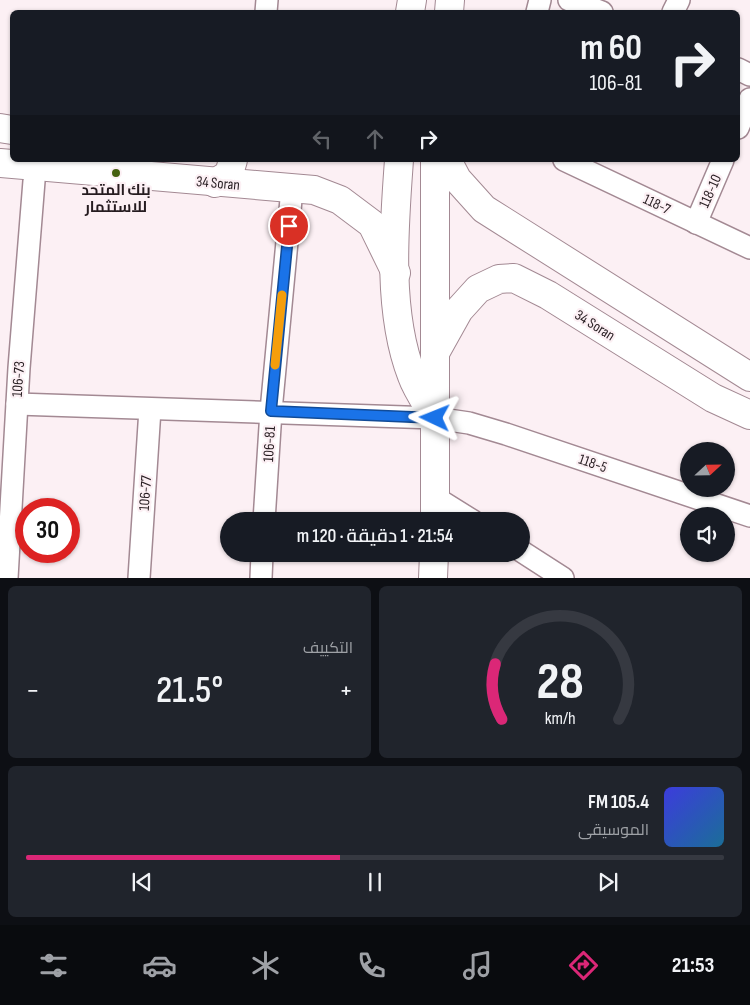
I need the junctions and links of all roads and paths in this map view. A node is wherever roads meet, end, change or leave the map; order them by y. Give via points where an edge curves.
1 (569, 0) edge
2 (596, 10) edge
3 (750, 99) edge
4 (740, 123) edge
5 (232, 162) edge
6 (399, 162) edge
7 (435, 162) edge
8 (449, 162) edge
9 (574, 162) edge
10 (722, 162) edge
11 (0, 163) edge
12 (593, 166) edge
13 (34, 181) dead end
14 (215, 183) junction
15 (292, 189) junction
16 (696, 223) junction
17 (750, 248) edge
18 (396, 273) junction
19 (584, 273) junction
20 (569, 309) junction
21 (435, 353) junction
22 (9, 364) edge
23 (750, 377) edge
24 (17, 404) junction
25 (150, 409) junction
26 (271, 411) junction
27 (750, 415) edge
28 (435, 418) junction
29 (436, 510) edge
30 (265, 512) edge
31 (749, 512) edge
32 (530, 557) edge
33 (262, 562) edge
34 (434, 562) edge
35 (7, 578) edge
36 (139, 578) edge
37 (261, 578) edge
38 (433, 578) edge
39 (563, 578) edge

1 - 2 street
3 - 4 street
5 - 14 main road via 229,174
6 - 18 main road via 394,229
7 - 21 main road
8 - 19 main road via 457,179 484,209
9 - 12 street, 118-7
10 - 16 street, 118-10
11 - 14 main road, 34 Soran
12 - 16 street, 118-7
13 - 22 street, 106-73
14 - 15 main road, 34 Soran
15 - 18 main road, 34 Soran via 314,190 340,200 372,224
15 - 26 street, 106-81
16 - 17 street, 118-7
18 - 28 main road via 398,330 412,378
19 - 20 main road
19 - 23 main road
20 - 21 main road, 34 Soran via 514,278 499,279 478,289 459,310
20 - 27 main road, 34 Soran via 714,398
21 - 28 main road
22 - 24 street, 106-73
24 - 25 street, 118-5
24 - 35 street, 106-73
25 - 26 street, 118-5
25 - 36 street, 106-77
26 - 28 street, 118-5
26 - 30 street, 106-81
28 - 29 main road
28 - 31 street, 118-5 via 469,423 506,434
32 - 39 street
33 - 37 street
34 - 38 main road

